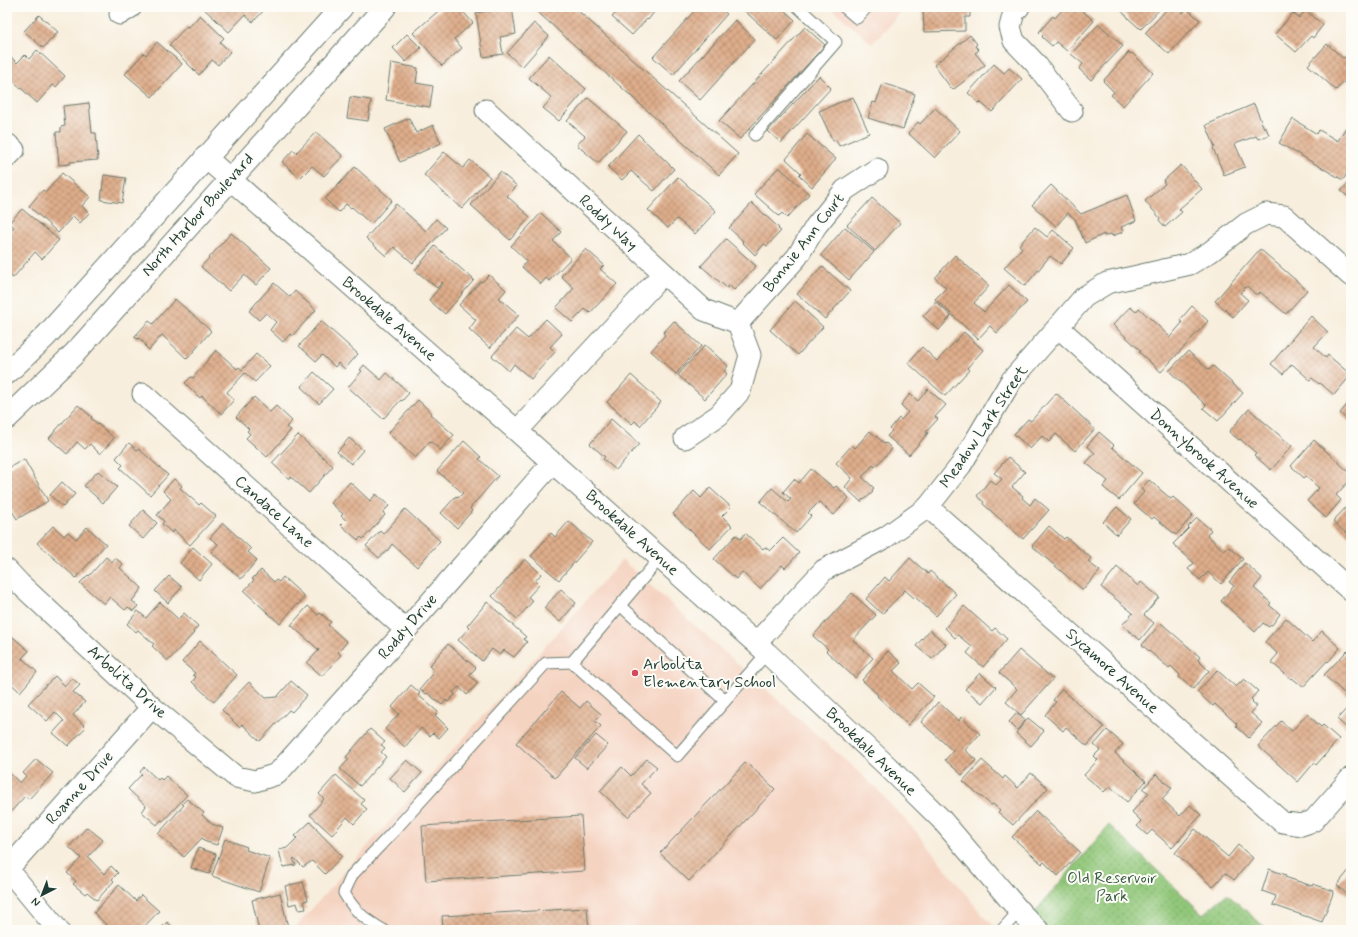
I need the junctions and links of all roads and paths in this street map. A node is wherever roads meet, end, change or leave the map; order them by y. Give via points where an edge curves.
1 (342, 7) edge
2 (385, 7) edge
3 (798, 7) edge
4 (844, 7) edge
5 (867, 7) edge
6 (1019, 7) edge
7 (486, 110) dead end
8 (1072, 111) dead end
9 (755, 135) dead end
10 (206, 157) junction
11 (877, 169) dead end
12 (230, 179) junction
13 (663, 274) junction
14 (1351, 276) edge
15 (738, 323) junction
16 (1058, 327) junction
17 (7, 373) edge
18 (143, 394) dead end
19 (7, 418) edge
20 (518, 431) junction
21 (685, 438) dead end
22 (553, 462) junction
23 (928, 507) junction
24 (660, 558) junction
25 (7, 570) edge
26 (1351, 591) edge
27 (620, 605) junction
28 (406, 630) junction
29 (762, 648) junction
30 (572, 662) junction
31 (725, 701) junction
32 (152, 707) junction
33 (1351, 778) edge
34 (255, 781) joint
35 (7, 869) edge
36 (1019, 911) junction
37 (58, 930) edge
38 (383, 930) edge
39 (1002, 930) edge
40 (1038, 930) edge

1 - 10 main road, North Harbor Boulevard
2 - 12 main road, North Harbor Boulevard
3 - 9 lane via 836,42
4 - 5 lane via 857,18
6 - 8 street via 1014,12 1010,27 1014,41 1035,63
7 - 13 street, Roddy Way
10 - 12 street, Brookdale Avenue
10 - 17 main road, North Harbor Boulevard via 46,336
11 - 15 street, Bonnie Ann Court via 845,190 816,226 798,257
12 - 19 main road, North Harbor Boulevard via 74,354
12 - 20 street, Brookdale Avenue
13 - 15 street, Roddy Way via 704,310
13 - 20 street
14 - 16 street, Meadow Lark Street via 1284,216 1266,214 1246,224 1190,264 1107,283 1084,298
15 - 21 street via 750,355 740,391 719,415
16 - 23 street, Meadow Lark Street via 1011,381 961,465
16 - 26 street, Donnybrook Avenue
18 - 28 street, Candace Lane
20 - 22 street, Brookdale Avenue
22 - 24 street, Brookdale Avenue
22 - 28 street, Roddy Drive
23 - 29 street, Meadow Lark Street via 886,537 824,570
23 - 33 street, Sycamore Avenue via 1282,822 1301,825 1313,821
24 - 27 lane
24 - 29 street, Brookdale Avenue
25 - 32 street, Arbolita Drive
27 - 30 lane
27 - 31 lane
28 - 34 street, Roddy Drive via 277,774
29 - 31 lane
29 - 36 street, Brookdale Avenue via 941,819
30 - 31 lane via 677,756
30 - 38 lane via 546,663 352,875 344,893 365,918
32 - 34 street, Arbolita Drive via 236,777
32 - 35 street, Roanne Drive
35 - 37 street
36 - 39 lane
36 - 40 street, Brookdale Avenue

